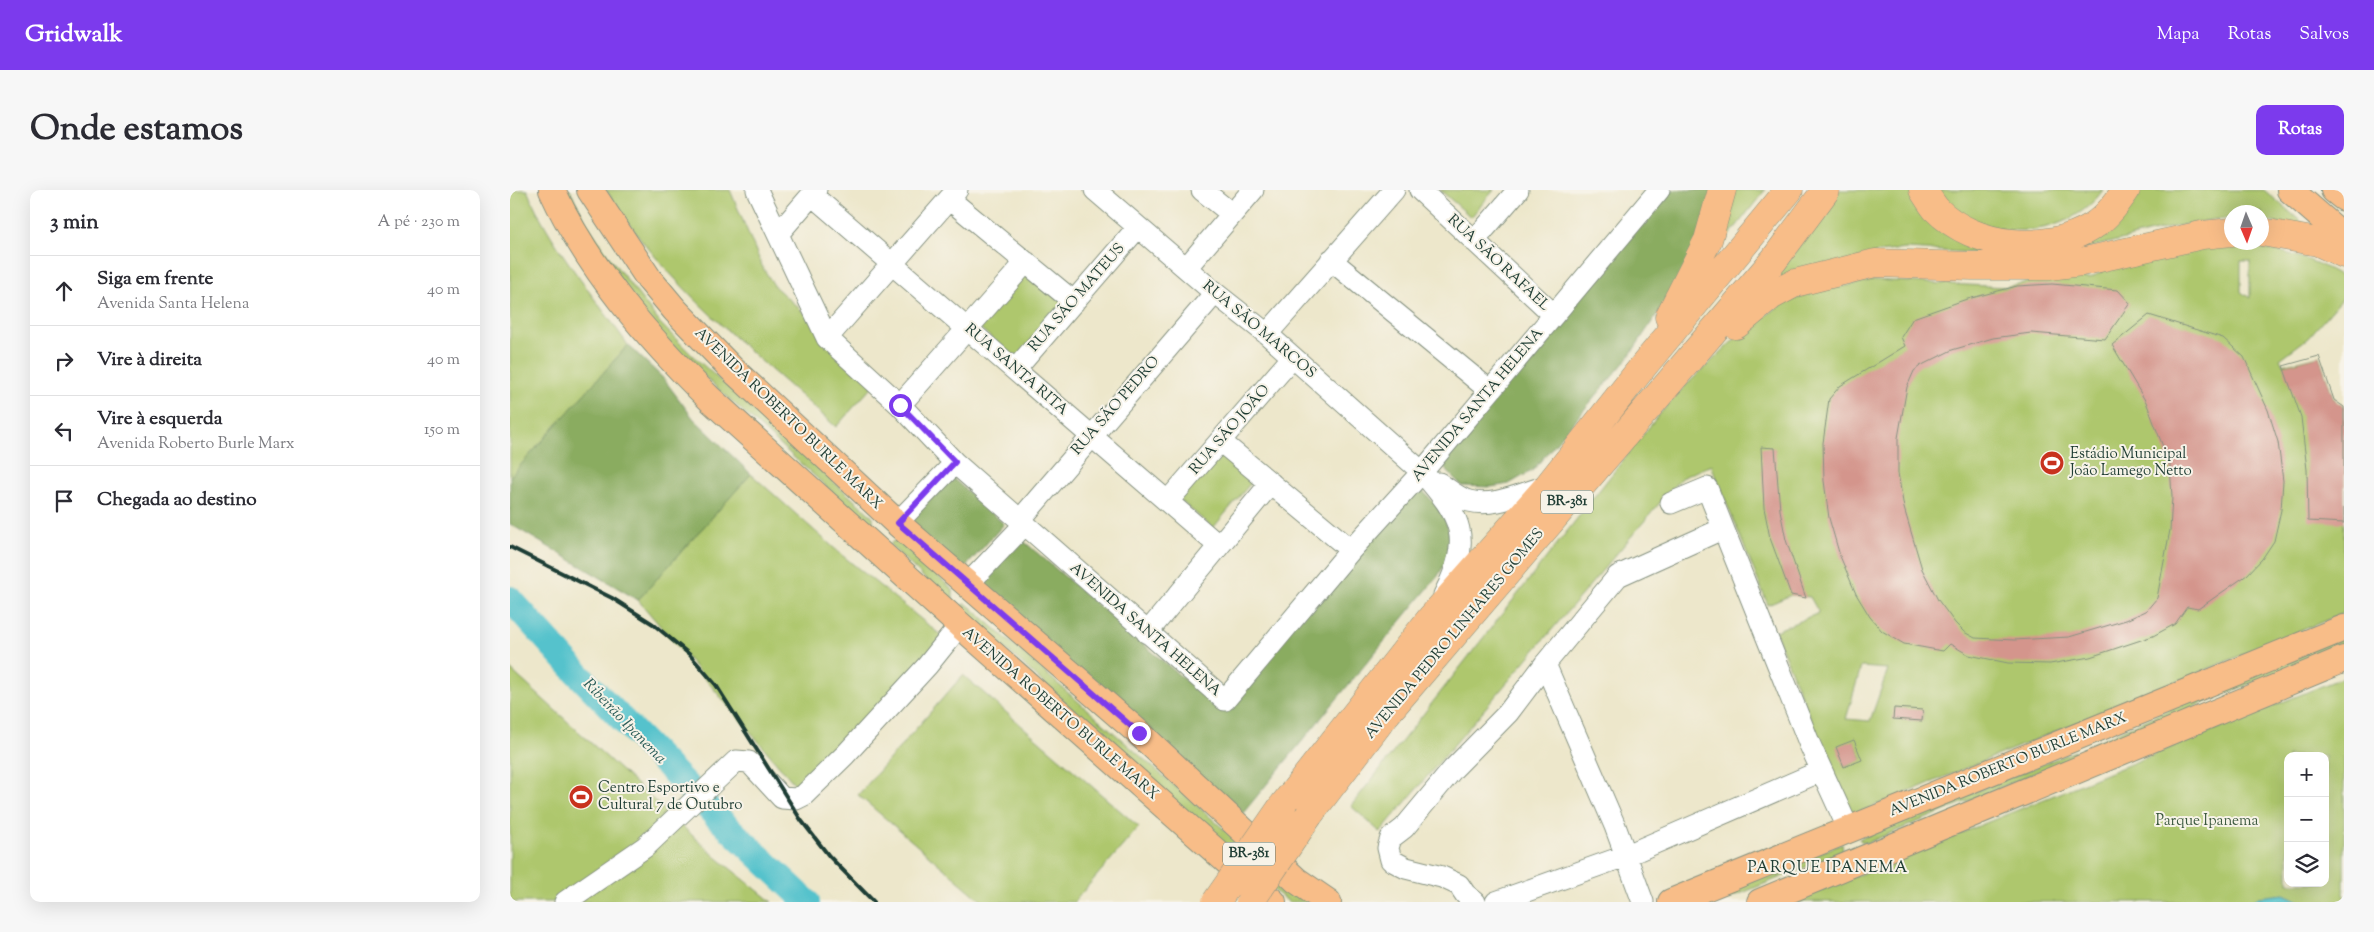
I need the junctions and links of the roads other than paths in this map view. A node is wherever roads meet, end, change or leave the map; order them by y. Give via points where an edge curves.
1 (552, 190) edge
2 (590, 190) edge
3 (757, 190) edge
4 (1095, 190) edge
5 (1202, 190) edge
6 (1253, 190) edge
7 (1394, 190) edge
8 (1420, 190) edge
9 (1518, 190) edge
10 (1659, 190) edge
11 (1722, 190) edge
12 (1790, 190) edge
13 (1826, 190) edge
14 (1923, 190) edge
15 (2126, 190) edge
16 (2290, 190) edge
17 (2334, 190) edge
18 (814, 192) edge
19 (953, 195) edge
20 (2344, 198) edge
21 (1232, 214) junction
22 (1138, 227) junction
23 (2224, 233) edge
24 (2269, 233) edge
25 (778, 234) junction
26 (2344, 237) edge
27 (1474, 241) junction
28 (2344, 254) edge
29 (1331, 260) junction
30 (1026, 262) junction
31 (892, 264) junction
32 (1186, 268) junction
33 (1214, 293) junction
34 (1074, 302) junction
35 (1554, 315) junction
36 (967, 328) junction
37 (1267, 334) junction
38 (827, 338) junction
39 (1292, 358) junction
40 (1645, 364) junction
41 (1015, 370) junction
42 (1489, 390) junction
43 (900, 405) junction
44 (1635, 421) junction
45 (1090, 435) junction
46 (1220, 441) junction
47 (955, 462) junction
48 (1422, 472) junction
49 (1271, 483) junction
50 (1548, 486) junction
51 (1168, 501) junction
52 (1671, 503) dead end
53 (1022, 522) junction
54 (898, 523) junction
55 (1722, 529) junction
56 (1219, 546) junction
57 (1351, 550) junction
58 (880, 552) junction
59 (967, 585) junction
60 (1432, 617) junction
61 (952, 618) junction
62 (2344, 628) edge
63 (1147, 633) junction
64 (2344, 659) edge
65 (1545, 664) junction
66 (2078, 736) junction
67 (2095, 763) junction
68 (1821, 772) junction
69 (1848, 830) junction
70 (1625, 856) junction
71 (1864, 860) junction
72 (565, 902) edge
73 (1216, 902) edge
74 (1250, 902) edge
75 (1273, 902) edge
76 (1328, 902) edge
77 (1475, 902) edge
78 (1496, 902) edge
79 (1643, 902) edge
80 (1671, 902) edge
81 (1760, 902) edge

1 - 58 main road, AVENIDA ROBERTO BURLE MARX via 596,267 678,368
2 - 54 main road, AVENIDA ROBERTO BURLE MARX via 649,278 675,310 732,369
3 - 25 street, AVENIDA SANTA HELENA
4 - 22 street, RUA SÃO MARCOS
5 - 21 street
6 - 21 street
7 - 29 street
8 - 27 street, RUA SÃO RAFAEL
9 - 27 street
10 - 35 street, AVENIDA SANTA HELENA
11 - 40 highway via 1708,240
12 - 40 highway, AVENIDA PEDRO LINHARES GOMES / BR-381
13 - 44 highway, AVENIDA PEDRO LINHARES GOMES / BR-381 via 1774,260
14 - 15 highway via 1936,209 1958,224 1982,236 2008,243 2067,238 2093,226 2112,209
16 - 26 main road
17 - 20 main road
18 - 25 street
18 - 31 street, RUA SANTA RITA
19 - 30 street
19 - 31 street
21 - 32 street
22 - 32 street, RUA SÃO MARCOS
22 - 34 street, RUA SÃO MATEUS
23 - 44 highway via 2049,266 1875,263 1818,275 1771,296 1748,313
24 - 28 highway via 2310,240
25 - 38 street, AVENIDA SANTA HELENA
27 - 35 street, RUA SÃO RAFAEL
29 - 37 street
29 - 42 street
30 - 34 street
30 - 36 street
31 - 36 street, RUA SANTA RITA
31 - 38 street
32 - 33 street, RUA SÃO MARCOS
33 - 37 street, RUA SÃO MARCOS
33 - 45 street, RUA SÃO PEDRO
34 - 41 street, RUA SÃO MATEUS
35 - 42 street, AVENIDA SANTA HELENA
36 - 41 street, RUA SANTA RITA
36 - 43 street
37 - 39 street, RUA SÃO MARCOS
38 - 43 street, AVENIDA SANTA HELENA
39 - 46 street, RUA SÃO JOÃO
39 - 48 street, RUA SÃO MARCOS
40 - 50 highway, AVENIDA PEDRO LINHARES GOMES / BR-381
41 - 45 street, RUA SANTA RITA
42 - 48 street, AVENIDA SANTA HELENA
43 - 47 street, AVENIDA SANTA HELENA
44 - 74 highway, AVENIDA PEDRO LINHARES GOMES / BR-381, bridge via 1386,714 1309,815
45 - 51 street, RUA SANTA RITA
45 - 53 street, RUA SÃO PEDRO
46 - 49 street
46 - 51 street, RUA SÃO JOÃO
47 - 53 street, AVENIDA SANTA HELENA
47 - 54 street
48 - 50 street via 1460,497 1485,503
48 - 57 street, AVENIDA SANTA HELENA
48 - 60 street via 1457,516 1461,533 1454,575
49 - 56 street
49 - 57 street
50 - 60 highway, AVENIDA PEDRO LINHARES GOMES / BR-381
51 - 56 street, RUA SANTA RITA
52 - 55 street via 1707,488
53 - 59 street, RUA SÃO PEDRO
53 - 63 street, AVENIDA SANTA HELENA
54 - 58 main road
54 - 59 main road, AVENIDA ROBERTO BURLE MARX
55 - 65 street via 1618,576
55 - 68 street
56 - 63 street
57 - 63 street, AVENIDA SANTA HELENA via 1225,700
58 - 61 main road, AVENIDA ROBERTO BURLE MARX
59 - 61 main road
59 - 76 main road, AVENIDA ROBERTO BURLE MARX via 1139,733 1296,880
60 - 73 highway, AVENIDA PEDRO LINHARES GOMES / BR-381, bridge via 1282,807
61 - 72 street via 927,666 804,795 796,799 782,798 749,762 736,761 645,847
61 - 75 main road, AVENIDA ROBERTO BURLE MARX
62 - 66 main road, AVENIDA ROBERTO BURLE MARX
64 - 67 main road, AVENIDA ROBERTO BURLE MARX
65 - 70 street
65 - 77 street via 1508,713 1453,769 1404,828 1391,838 1388,848 1392,860 1406,868 1459,885
66 - 67 main road
66 - 69 main road, AVENIDA ROBERTO BURLE MARX
67 - 71 main road, AVENIDA ROBERTO BURLE MARX
68 - 69 street
68 - 70 street
69 - 71 main road
69 - 80 main road, AVENIDA ROBERTO BURLE MARX
70 - 78 street
70 - 79 street
71 - 81 main road, AVENIDA ROBERTO BURLE MARX

